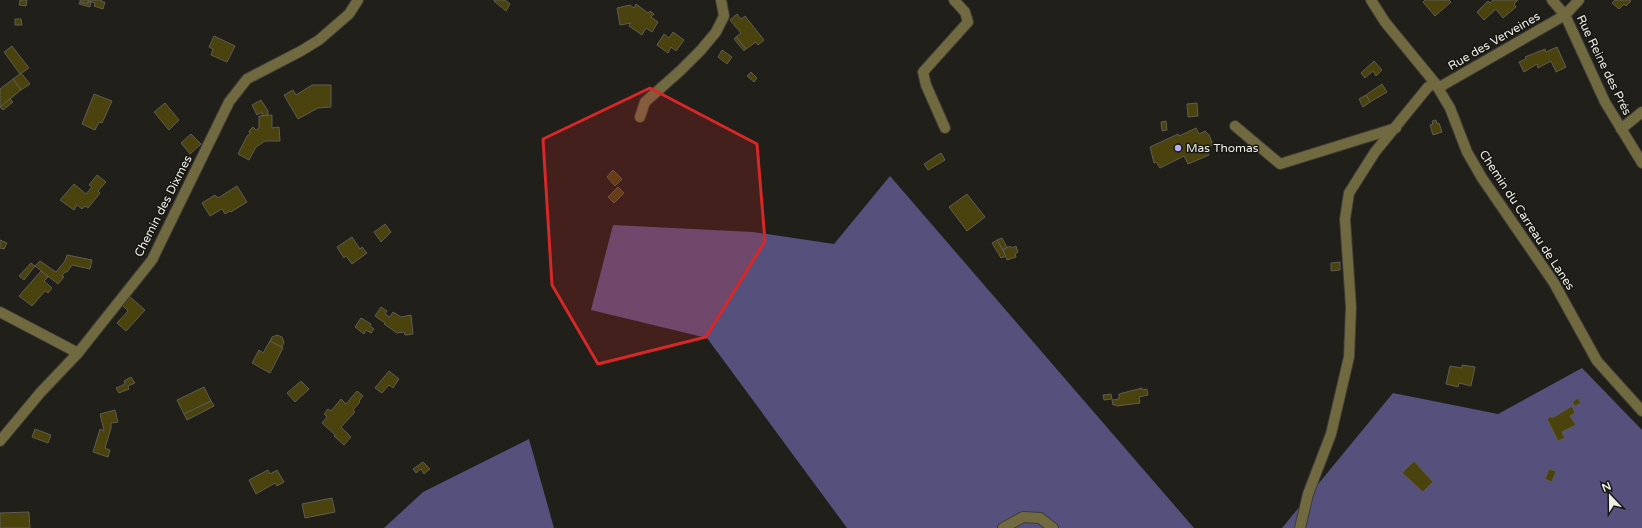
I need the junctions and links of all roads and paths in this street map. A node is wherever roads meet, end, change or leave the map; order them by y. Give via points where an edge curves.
1 (358, 0) edge
2 (721, 0) edge
3 (954, 0) edge
4 (1371, 0) edge
5 (1552, 0) edge
6 (1579, 0) edge
7 (1566, 15) junction
8 (1437, 85) junction
9 (1642, 112) edge
10 (640, 117) dead end
11 (1235, 126) dead end
12 (945, 128) dead end
13 (1396, 128) junction
14 (1621, 129) junction
15 (1642, 163) edge
16 (0, 312) edge
17 (78, 353) junction
18 (1642, 411) edge
19 (0, 441) edge
20 (1003, 528) edge
21 (1053, 528) edge
22 (1300, 528) edge

1 - 17 street, Chemin des Dixmes via 349,14 319,40 246,79 229,102 152,260
2 - 10 street via 724,16 716,32 701,50 646,102
3 - 12 street via 965,12 968,22 923,72
4 - 8 street, Chemin du Carreau de Lanes via 1385,22
5 - 7 street, Rue Reine des Prés
6 - 7 street, Rue des Verveines
7 - 8 street, Rue des Verveines
7 - 14 street, Rue Reine des Prés via 1605,102
8 - 13 street, Rue des Verveines via 1428,87
8 - 18 street, Chemin du Carreau de Lanes via 1482,178 1554,283 1596,361
9 - 14 street
11 - 13 street via 1280,164
13 - 22 street, Rue des Verveines via 1375,152 1349,193 1345,219 1351,307 1349,357 1331,434 1308,494
14 - 15 street, Rue Reine des Prés
16 - 17 street
17 - 19 street, Chemin des Dixmes
20 - 21 street via 1023,517 1040,518

